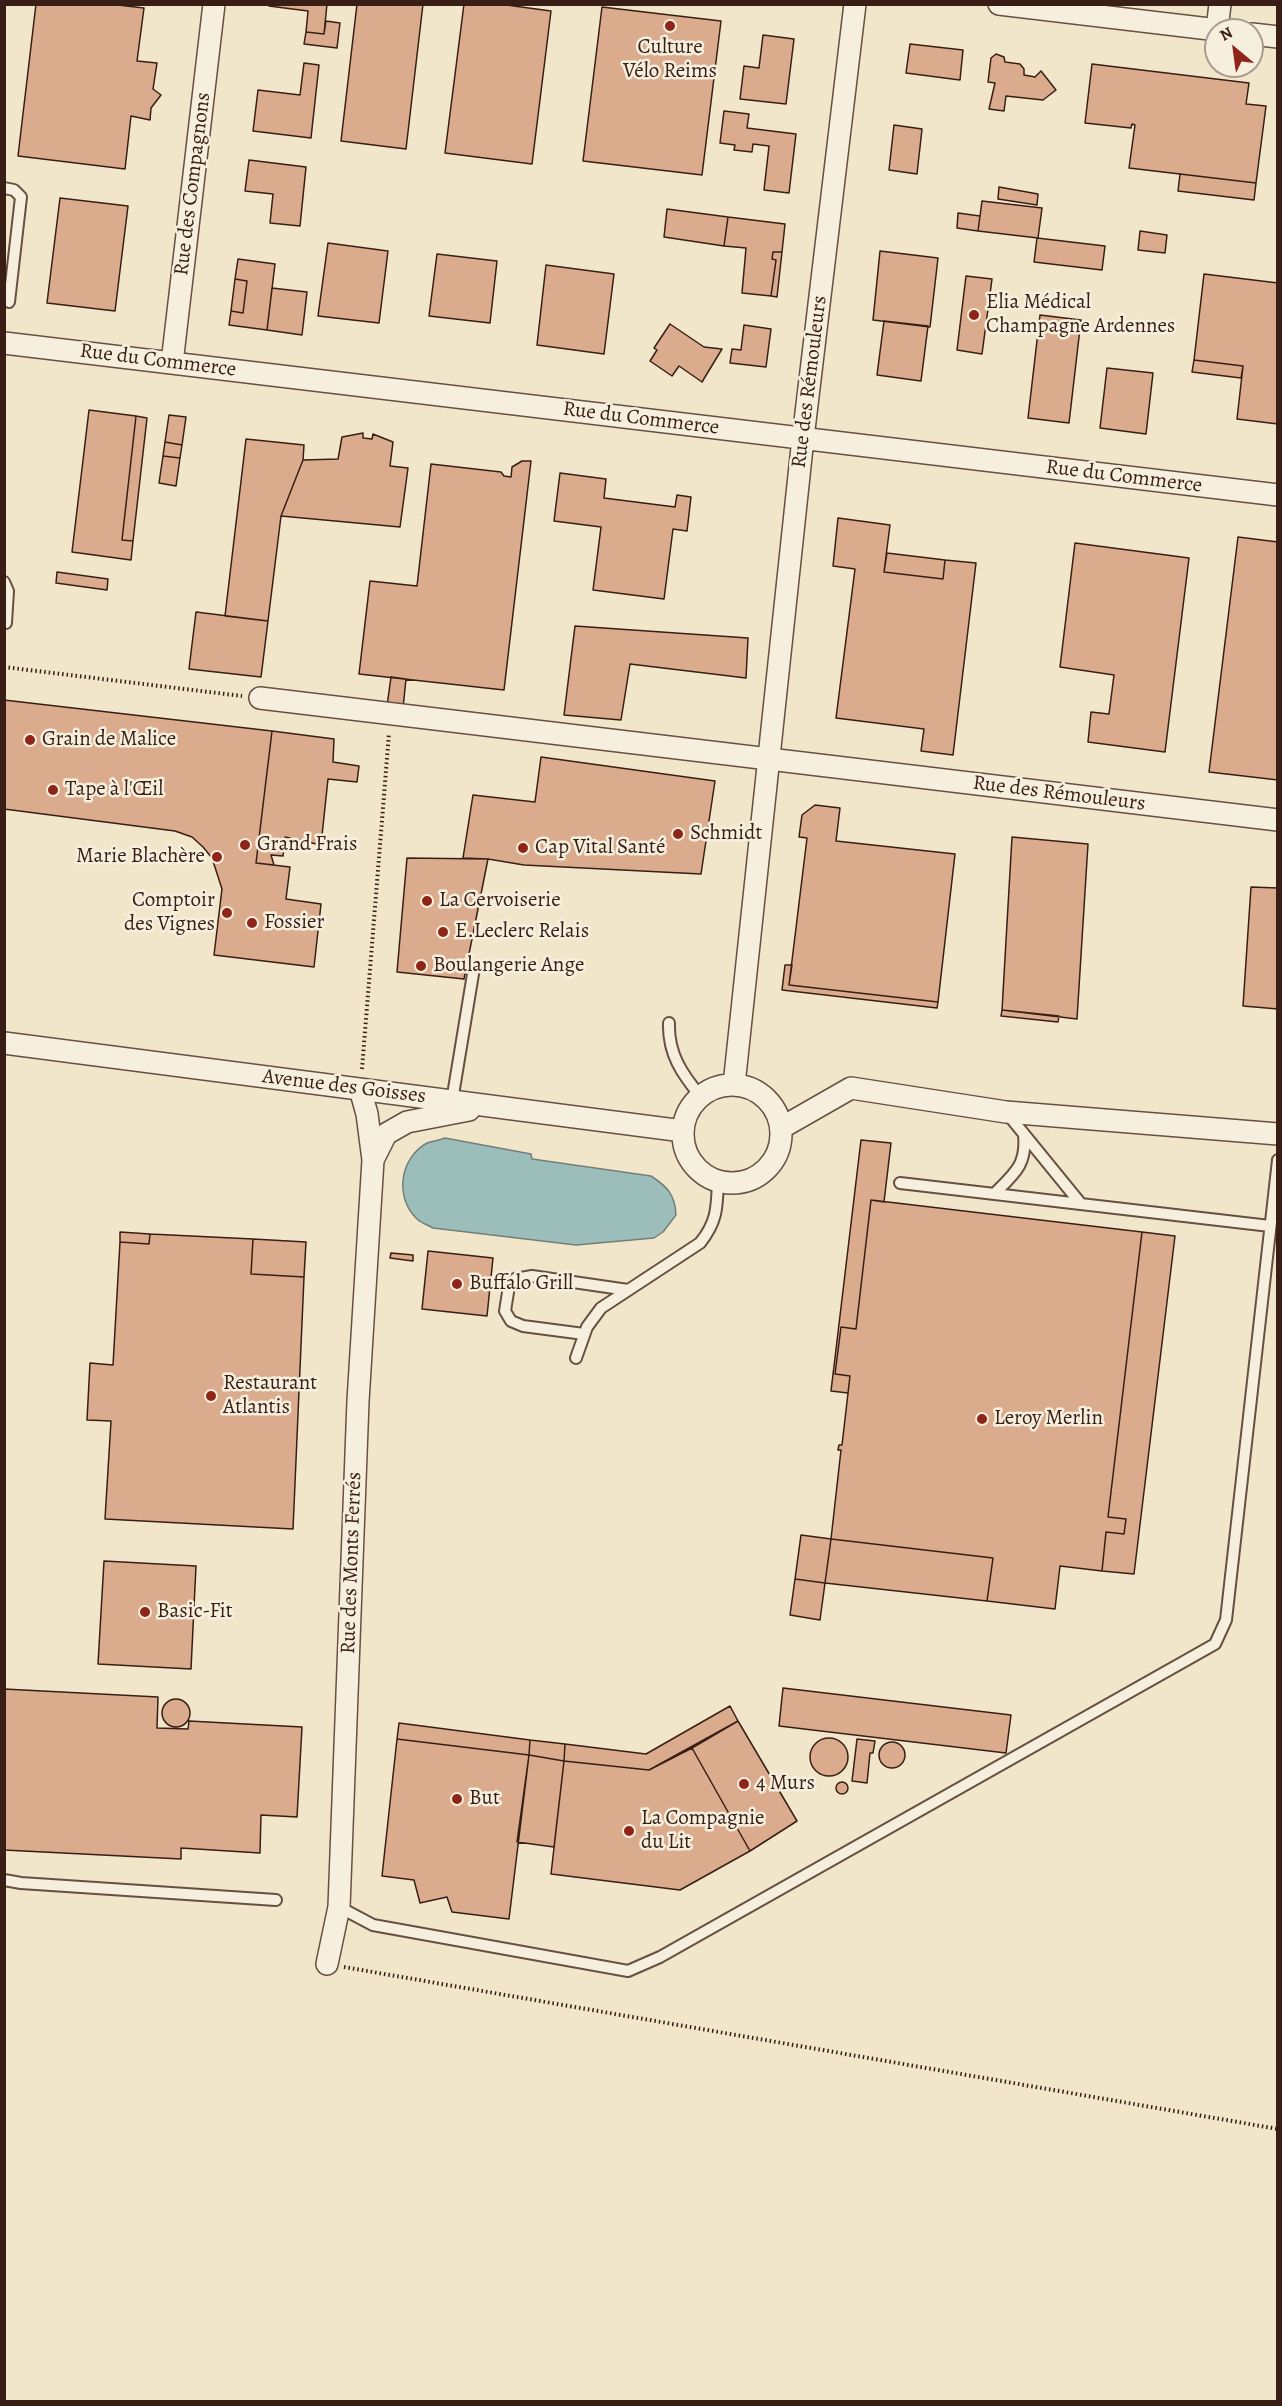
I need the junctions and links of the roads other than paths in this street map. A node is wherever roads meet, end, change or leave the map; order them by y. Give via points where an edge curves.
1 (214, 4) edge
2 (855, 4) edge
3 (999, 4) edge
4 (1204, 28) edge
5 (4, 188) edge
6 (9, 302) dead end
7 (4, 343) edge
8 (172, 363) junction
9 (803, 438) junction
10 (1278, 495) edge
11 (4, 582) edge
12 (6, 623) dead end
13 (260, 698) road end
14 (768, 759) junction
15 (1278, 820) edge
16 (474, 968) dead end
17 (669, 1023) dead end
18 (4, 1043) edge
19 (734, 1085) junction
20 (360, 1089) junction
21 (701, 1097) junction
22 (452, 1101) junction
23 (494, 1106) junction
24 (1006, 1112) junction
25 (781, 1128) junction
26 (683, 1131) junction
27 (1024, 1134) junction
28 (1278, 1134) edge
29 (373, 1160) junction
30 (1278, 1161) edge
31 (718, 1181) junction
32 (900, 1183) dead end
33 (994, 1194) junction
34 (1081, 1204) junction
35 (1270, 1227) junction
36 (628, 1290) junction
37 (584, 1334) junction
38 (576, 1358) dead end
39 (4, 1880) edge
40 (276, 1900) dead end
41 (339, 1907) junction
42 (327, 1965) road end

1 - 8 street, Rue des Compagnons
2 - 9 street, Rue des Rémouleurs
3 - 4 street
5 - 6 lane via 21,197
7 - 8 street, Rue du Commerce
8 - 9 street, Rue du Commerce
9 - 10 street, Rue du Commerce
9 - 14 street, Rue des Rémouleurs
11 - 12 lane via 8,591
13 - 14 street
14 - 15 street, Rue des Rémouleurs
14 - 19 street, Rue des Rémouleurs
16 - 22 lane
17 - 21 lane via 668,1039 678,1067
18 - 20 street, Avenue des Goisses
19 - 21 street via 709,1090
19 - 25 street via 765,1098
20 - 22 street, Avenue des Goisses
20 - 29 street, Rue des Monts Ferrés
21 - 26 street via 687,1115
22 - 23 street, Avenue des Goisses
23 - 26 street, Avenue des Goisses
23 - 29 street, Rue des Monts Ferrés via 407,1122 386,1134
24 - 25 street via 851,1088
24 - 27 lane
24 - 28 street
25 - 31 street via 780,1144 764,1171 750,1180
26 - 31 street via 692,1162 703,1174
27 - 33 lane via 1022,1162
27 - 34 lane
29 - 41 street, Rue des Monts Ferrés via 358,1401
30 - 35 lane
31 - 36 lane via 716,1213 711,1230 700,1244
32 - 33 lane
33 - 34 lane
34 - 35 lane
35 - 41 lane via 1226,1620 1215,1644 660,1957 628,1971 373,1925
36 - 37 lane via 601,1308
36 - 37 lane via 532,1276 515,1279 509,1286 506,1311 511,1321
37 - 38 lane
39 - 40 lane
41 - 42 street, Rue des Monts Ferrés

